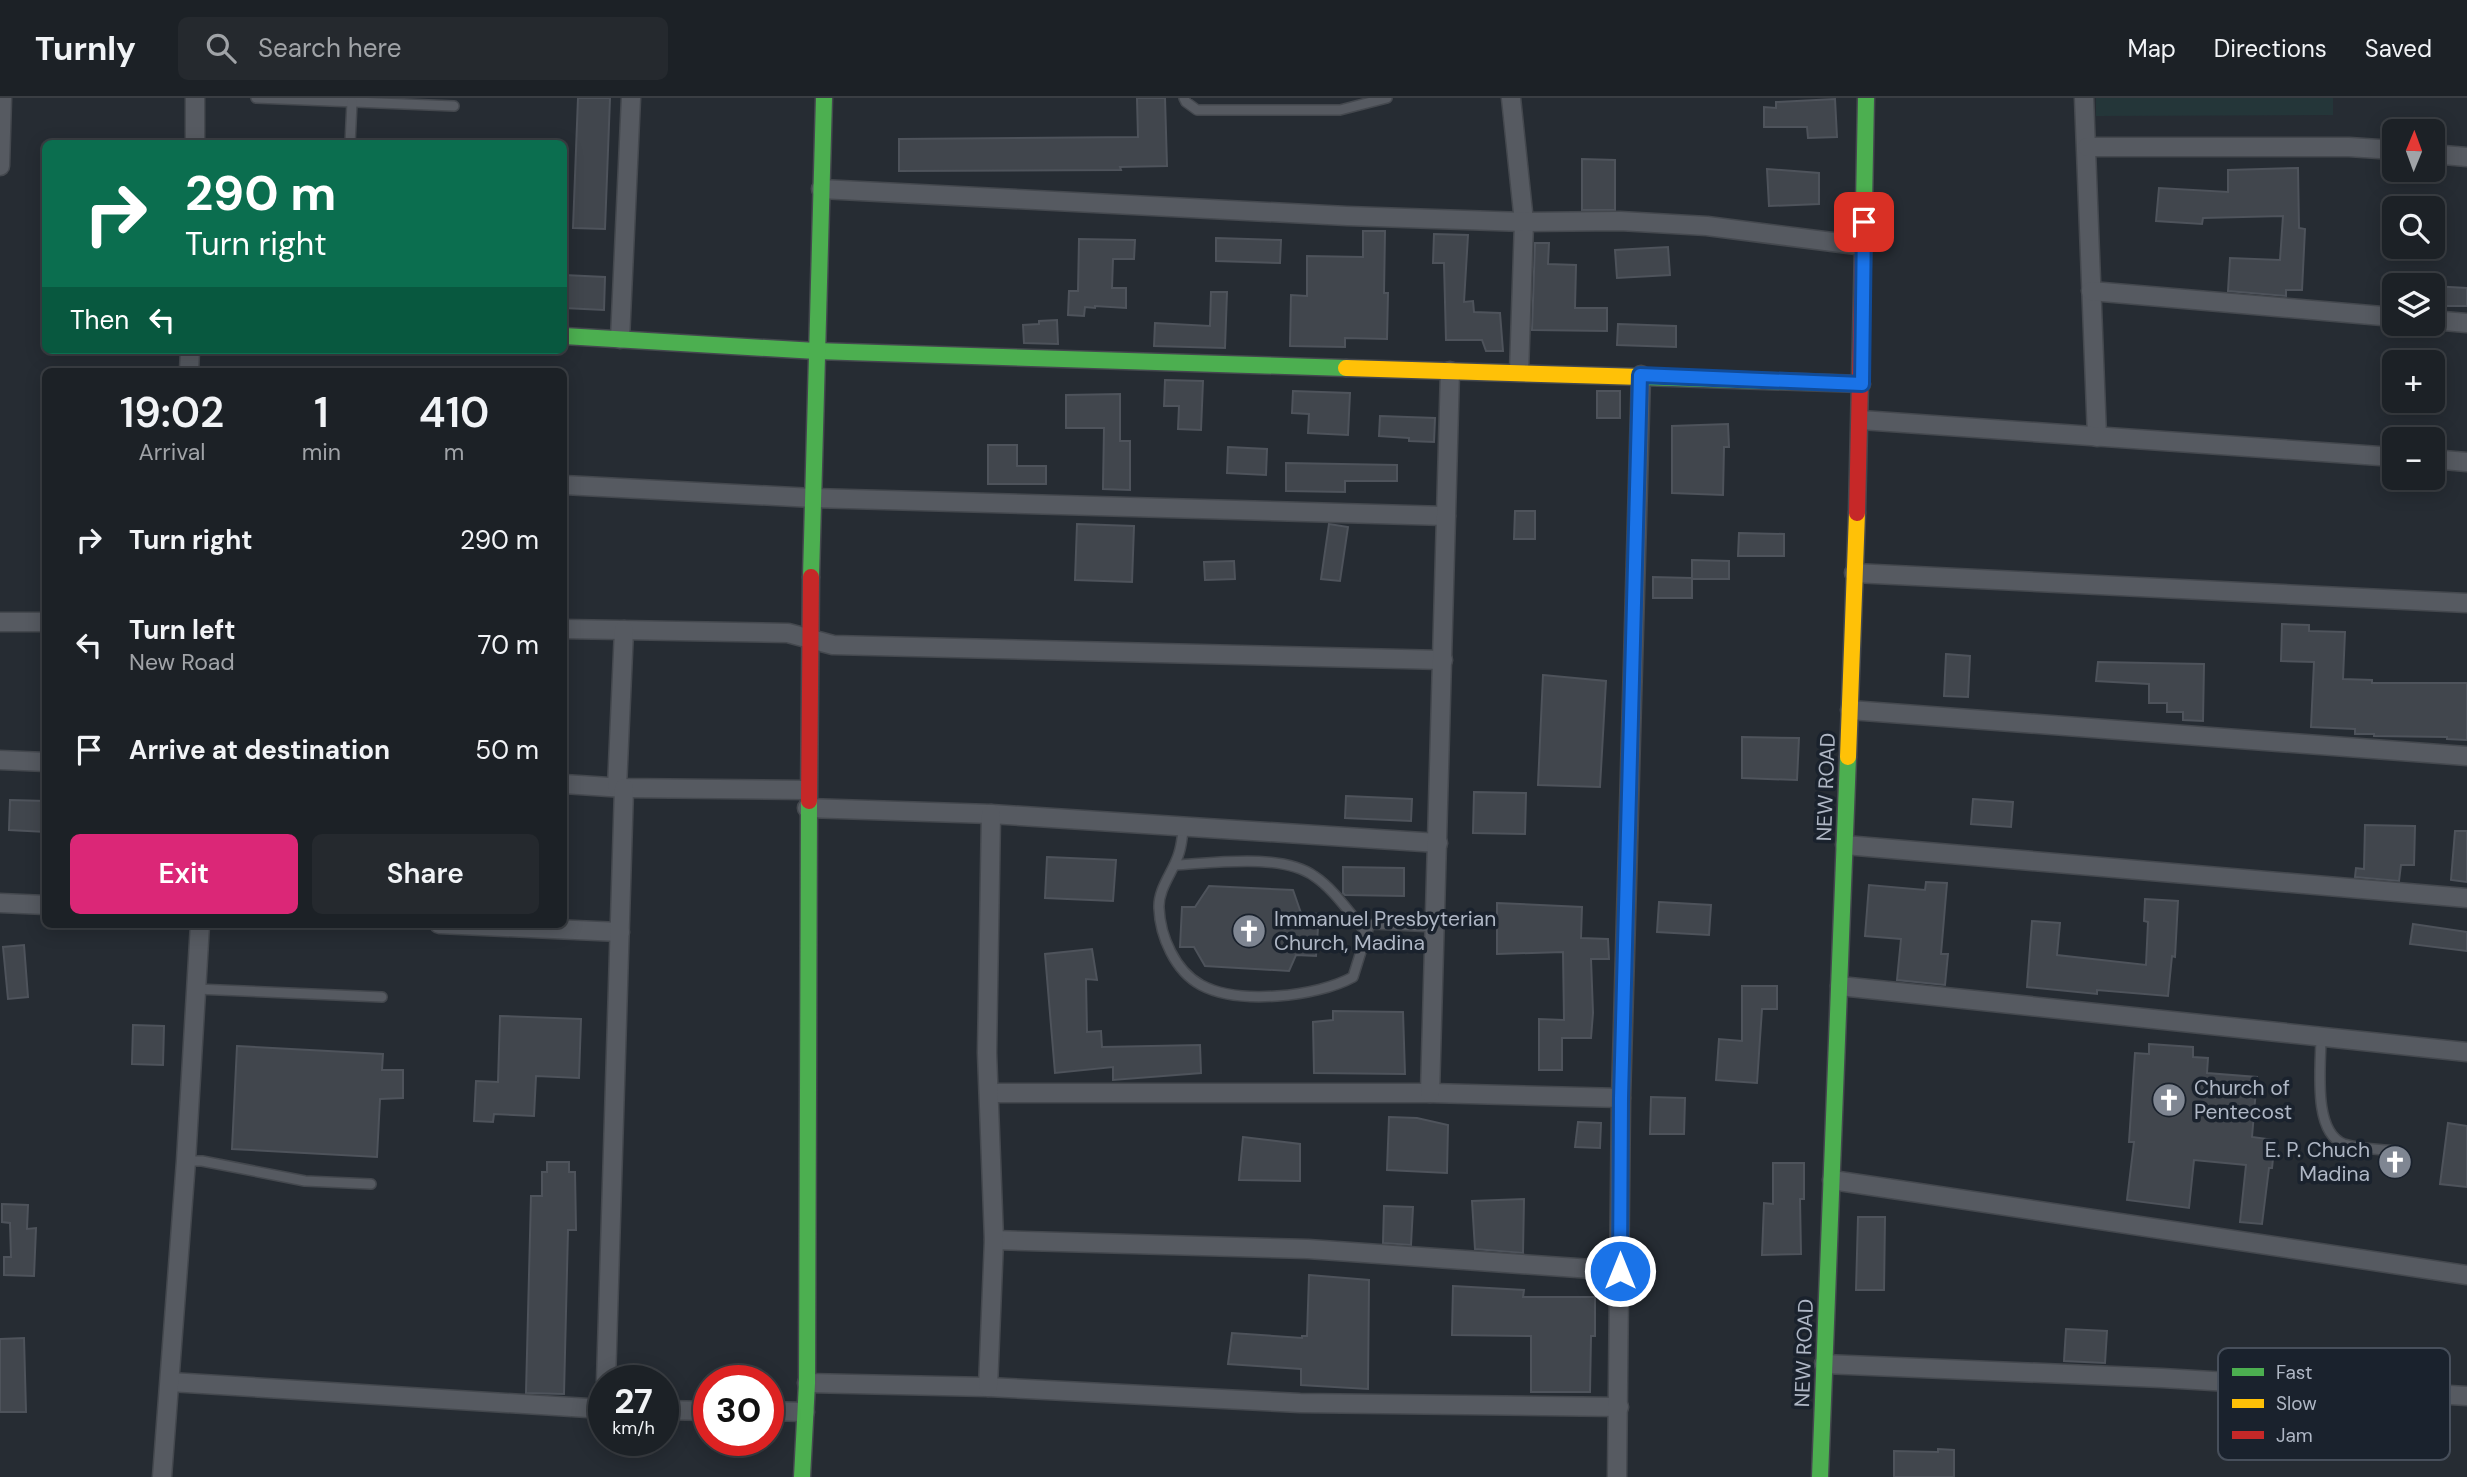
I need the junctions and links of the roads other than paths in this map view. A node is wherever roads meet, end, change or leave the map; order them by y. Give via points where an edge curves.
1 (2, 98) edge
2 (195, 98) edge
3 (256, 98) edge
4 (631, 98) edge
5 (824, 98) edge
6 (1184, 98) edge
7 (1387, 98) edge
8 (1511, 98) edge
9 (1866, 98) edge
10 (2084, 98) edge
11 (352, 102) junction
12 (454, 106) dead end
13 (194, 140) edge
14 (350, 140) edge
15 (2087, 147) junction
16 (2382, 149) edge
17 (2445, 155) edge
18 (2467, 157) edge
19 (0, 166) edge
20 (821, 189) junction
21 (1524, 222) junction
22 (1864, 246) junction
23 (2091, 291) junction
24 (2382, 316) edge
25 (2445, 321) edge
26 (2467, 323) edge
27 (567, 336) edge
28 (620, 339) junction
29 (816, 351) junction
30 (1450, 371) junction
31 (1519, 372) junction
32 (1640, 375) junction
33 (1862, 384) junction
34 (1861, 420) junction
35 (2097, 437) junction
36 (2382, 456) edge
37 (2445, 461) edge
38 (2467, 462) edge
39 (567, 485) edge
40 (813, 498) junction
41 (1446, 516) junction
42 (1854, 573) junction
43 (2467, 603) edge
44 (0, 622) edge
45 (42, 622) edge
46 (567, 629) edge
47 (624, 630) junction
48 (811, 638) junction
49 (1443, 660) junction
50 (1850, 710) junction
51 (2467, 756) edge
52 (0, 760) edge
53 (42, 762) edge
54 (567, 783) edge
55 (621, 787) junction
56 (807, 799) junction
57 (991, 814) junction
58 (1184, 826) junction
59 (1438, 843) junction
60 (1845, 845) junction
61 (1175, 865) junction
62 (2467, 898) edge
63 (0, 903) edge
64 (42, 905) edge
65 (1435, 927) junction
66 (200, 928) edge
67 (530, 928) edge
68 (620, 932) junction
69 (1366, 932) junction
70 (1840, 986) junction
71 (196, 989) junction
72 (382, 997) dead end
73 (2321, 1036) junction
74 (2467, 1052) edge
75 (990, 1093) junction
76 (1430, 1093) junction
77 (1621, 1098) junction
78 (2394, 1151) dead end
79 (186, 1161) junction
80 (1832, 1180) junction
81 (371, 1184) dead end
82 (994, 1240) junction
83 (1620, 1271) junction
84 (2467, 1275) edge
85 (1824, 1364) junction
86 (606, 1365) edge
87 (2218, 1381) edge
88 (170, 1382) junction
89 (807, 1382) junction
90 (988, 1387) junction
91 (1619, 1407) junction
92 (588, 1408) edge
93 (784, 1411) edge
94 (805, 1412) junction
95 (162, 1477) edge
96 (802, 1477) edge
97 (1618, 1477) edge
98 (1820, 1477) edge

1 - 19 street
2 - 13 street
3 - 11 lane
4 - 28 street
5 - 20 street
6 - 7 lane via 1197,110 1340,110
8 - 21 street
9 - 22 street, NEW ROAD
10 - 15 street
11 - 12 lane
11 - 14 lane
15 - 16 street
15 - 23 street
17 - 18 street
20 - 21 street
20 - 29 street
21 - 22 street via 1707,226
21 - 31 street
22 - 33 street, NEW ROAD
23 - 24 street
23 - 35 street
25 - 26 street
27 - 28 street
28 - 29 street
29 - 30 street
29 - 40 street
30 - 31 street
30 - 41 street
31 - 32 street
32 - 33 street
32 - 77 street
33 - 34 street, NEW ROAD
34 - 35 street
34 - 42 street, NEW ROAD
35 - 36 street
37 - 38 street
39 - 40 street
40 - 41 street
40 - 48 street
41 - 49 street
42 - 43 street
42 - 50 street, NEW ROAD
44 - 45 street
46 - 47 street
47 - 48 street via 788,633
47 - 55 street
48 - 49 street via 833,645
48 - 56 street
49 - 59 street
50 - 51 street
50 - 60 street, NEW ROAD
52 - 53 street
54 - 55 street
55 - 56 street
55 - 68 street
56 - 57 street
56 - 89 street
57 - 58 street
57 - 75 street
58 - 59 street
58 - 61 lane
59 - 65 street
60 - 62 street
60 - 70 street, NEW ROAD
61 - 69 lane via 1290,865 1325,886
61 - 69 lane via 1158,905 1163,934 1185,971 1201,985 1270,997 1299,995 1342,983 1353,977
63 - 64 street
65 - 69 lane via 1374,924
65 - 76 street
66 - 71 street
67 - 68 street
68 - 86 street
70 - 73 street
70 - 80 street, NEW ROAD
71 - 72 lane
71 - 79 street
73 - 74 street
73 - 78 lane via 2322,1114 2329,1132 2343,1144
75 - 76 street
75 - 82 street
76 - 77 street
77 - 83 street
79 - 81 lane via 305,1181
79 - 88 street
80 - 84 street
80 - 85 street, NEW ROAD
82 - 83 street via 1308,1249
82 - 90 street
83 - 91 street
85 - 87 street
85 - 98 street, NEW ROAD
88 - 92 street
88 - 95 street
89 - 90 street
89 - 94 street
90 - 91 street via 1300,1403
91 - 97 street
93 - 94 street
94 - 96 street

